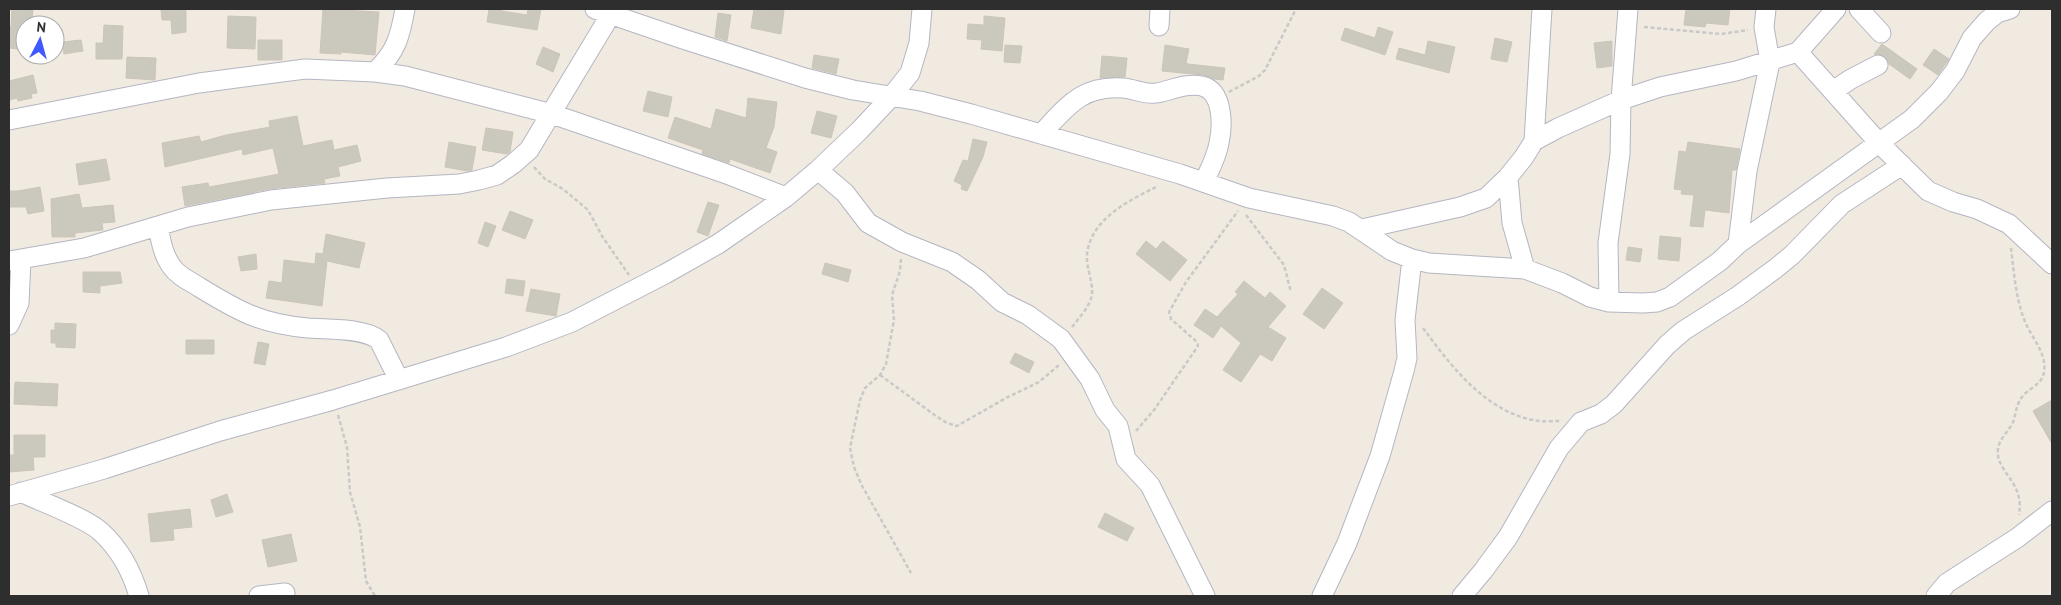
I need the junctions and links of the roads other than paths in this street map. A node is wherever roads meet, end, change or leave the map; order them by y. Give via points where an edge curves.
1 (405, 9) edge
2 (922, 9) edge
3 (1542, 9) edge
4 (1766, 9) edge
5 (1836, 9) edge
6 (1859, 9) edge
7 (2010, 9) edge
8 (607, 11) edge
9 (1628, 17) edge
10 (1881, 32) dead end
11 (1798, 52) junction
12 (1770, 62) junction
13 (1878, 65) dead end
14 (375, 72) junction
15 (1833, 91) junction
16 (891, 97) junction
17 (1621, 100) junction
18 (552, 114) junction
19 (9, 120) edge
20 (1041, 134) junction
21 (1534, 141) junction
22 (1879, 143) junction
23 (1902, 165) junction
24 (818, 170) junction
25 (1508, 177) junction
26 (1204, 182) junction
27 (786, 198) junction
28 (158, 227) junction
29 (1362, 229) junction
30 (1738, 244) junction
31 (1412, 259) junction
32 (15, 260) edge
33 (2052, 264) edge
34 (1525, 269) junction
35 (1608, 302) junction
36 (9, 324) edge
37 (399, 380) junction
38 (15, 494) edge
39 (2052, 512) edge
40 (285, 593) dead end
41 (139, 596) edge
42 (259, 596) edge
43 (1205, 596) edge
44 (1322, 596) edge
45 (1462, 596) edge
46 (1936, 596) edge

1 - 14 street via 395,48
2 - 16 street via 915,59 910,73
3 - 21 street
4 - 12 street via 1764,27
5 - 11 street
6 - 10 street
7 - 22 street via 1996,13 1987,21 1972,38 1955,71 1939,92 1912,119
8 - 16 street via 805,78
8 - 18 street
9 - 17 street
11 - 12 street
11 - 15 street
12 - 17 street via 1660,87
12 - 30 street via 1747,171
13 - 15 street
14 - 18 street via 405,76
14 - 19 street via 305,69 199,83
15 - 22 street
16 - 20 street via 920,101
16 - 24 street
17 - 21 street
17 - 35 street via 1620,154 1608,243
18 - 27 street
18 - 28 street via 529,150 497,175 459,184 271,200
20 - 26 street
20 - 26 street via 1076,98 1099,90 1120,88 1152,93 1200,86 1210,90 1219,107 1219,142
21 - 25 street
22 - 23 street
22 - 30 street
23 - 33 street via 1928,191 2009,224
23 - 45 street via 1842,204 1774,269 1683,331 1610,408 1581,422 1559,448 1508,537
24 - 27 street
24 - 43 street via 856,205 866,221 902,242 952,262 1002,302 1028,315 1066,345 1118,426 1126,459 1150,485
25 - 29 street via 1486,198
25 - 34 street via 1512,223
26 - 29 street via 1245,203 1333,216
27 - 37 street via 718,244 572,322 539,336
28 - 32 street via 84,248
28 - 37 street via 167,260 178,274 243,313 262,320 374,336
29 - 31 street via 1392,251
30 - 35 street via 1670,297 1657,302
31 - 34 street via 1428,263
31 - 44 street via 1405,320 1404,371 1380,456
32 - 36 street via 19,303
34 - 35 street
37 - 38 street
38 - 41 street via 99,530 125,562
39 - 46 street via 1947,583
40 - 42 street

